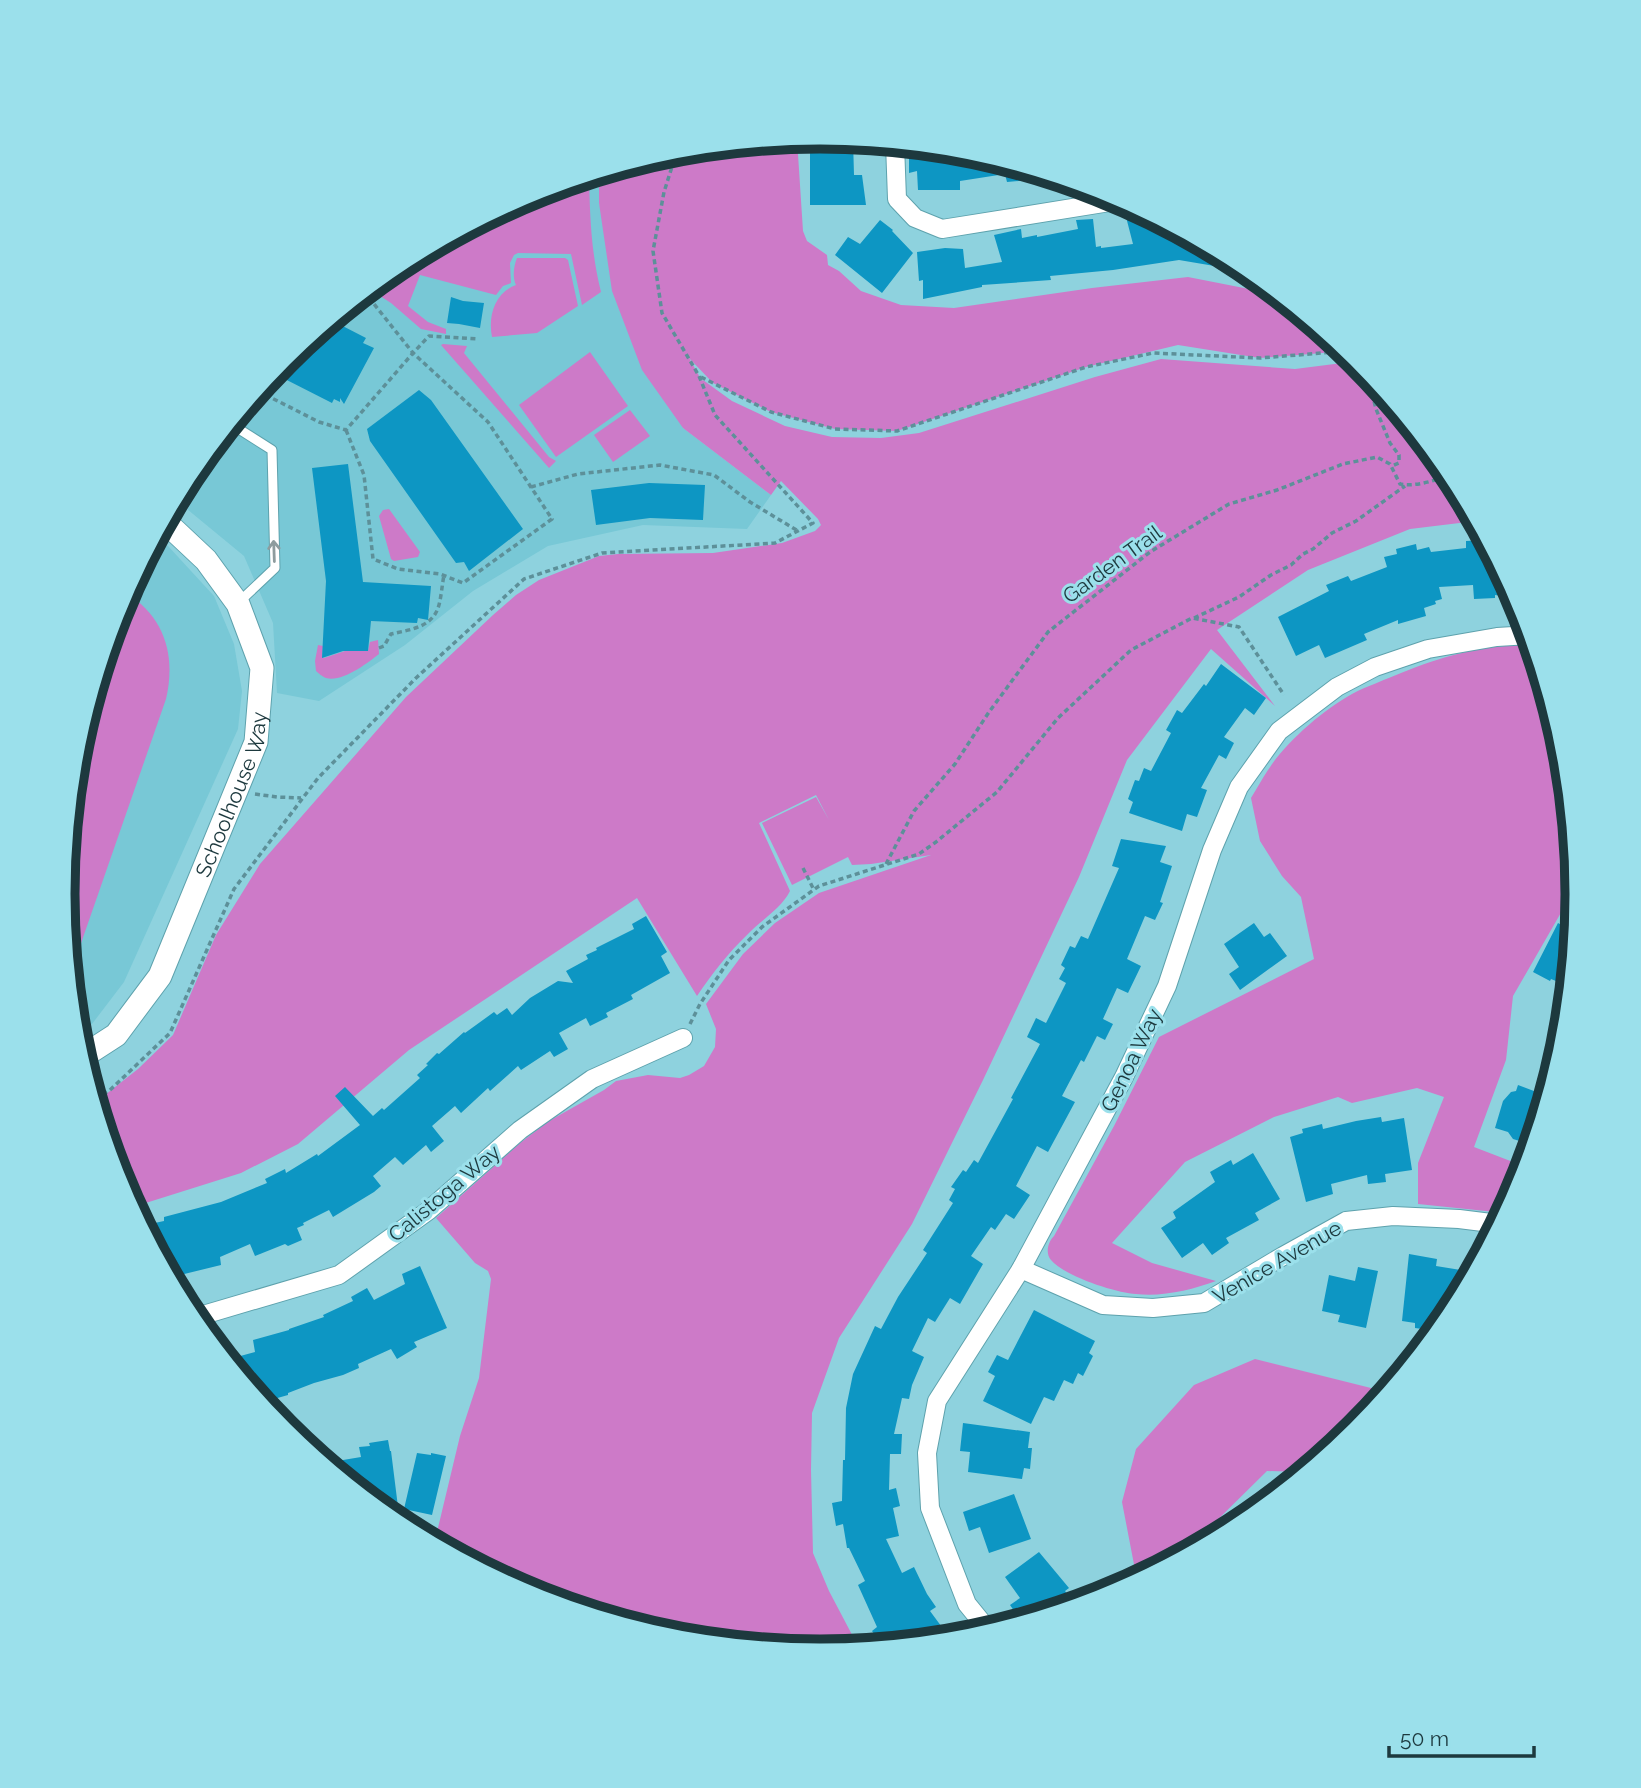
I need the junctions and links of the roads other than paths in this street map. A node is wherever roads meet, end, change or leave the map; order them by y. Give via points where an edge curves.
1 (895, 153) edge
2 (1101, 203) edge
3 (238, 429) edge
4 (171, 528) edge
5 (238, 604) junction
6 (1519, 636) edge
7 (682, 1038) dead end
8 (93, 1050) edge
9 (1490, 1223) edge
10 (1021, 1269) junction
11 (205, 1314) edge
12 (981, 1621) edge

1 - 2 street via 897,200 915,218 942,229
5 -> 3 lane via 275,569 272,450
4 - 5 street, Schoolhouse Way via 206,559
5 - 8 street, Schoolhouse Way via 262,668 256,742 160,976 116,1035
6 - 10 street, Genoa Way via 1428,649 1375,667 1336,687 1279,731 1239,787 1212,850 1167,986 1119,1088
7 - 11 street, Calistoga Way via 592,1079 520,1130 428,1211 340,1275
9 - 10 street, Venice Avenue via 1393,1216 1346,1221 1204,1303 1153,1308 1103,1305
10 - 12 street, Genoa Way via 937,1401 927,1454 930,1507 967,1604

